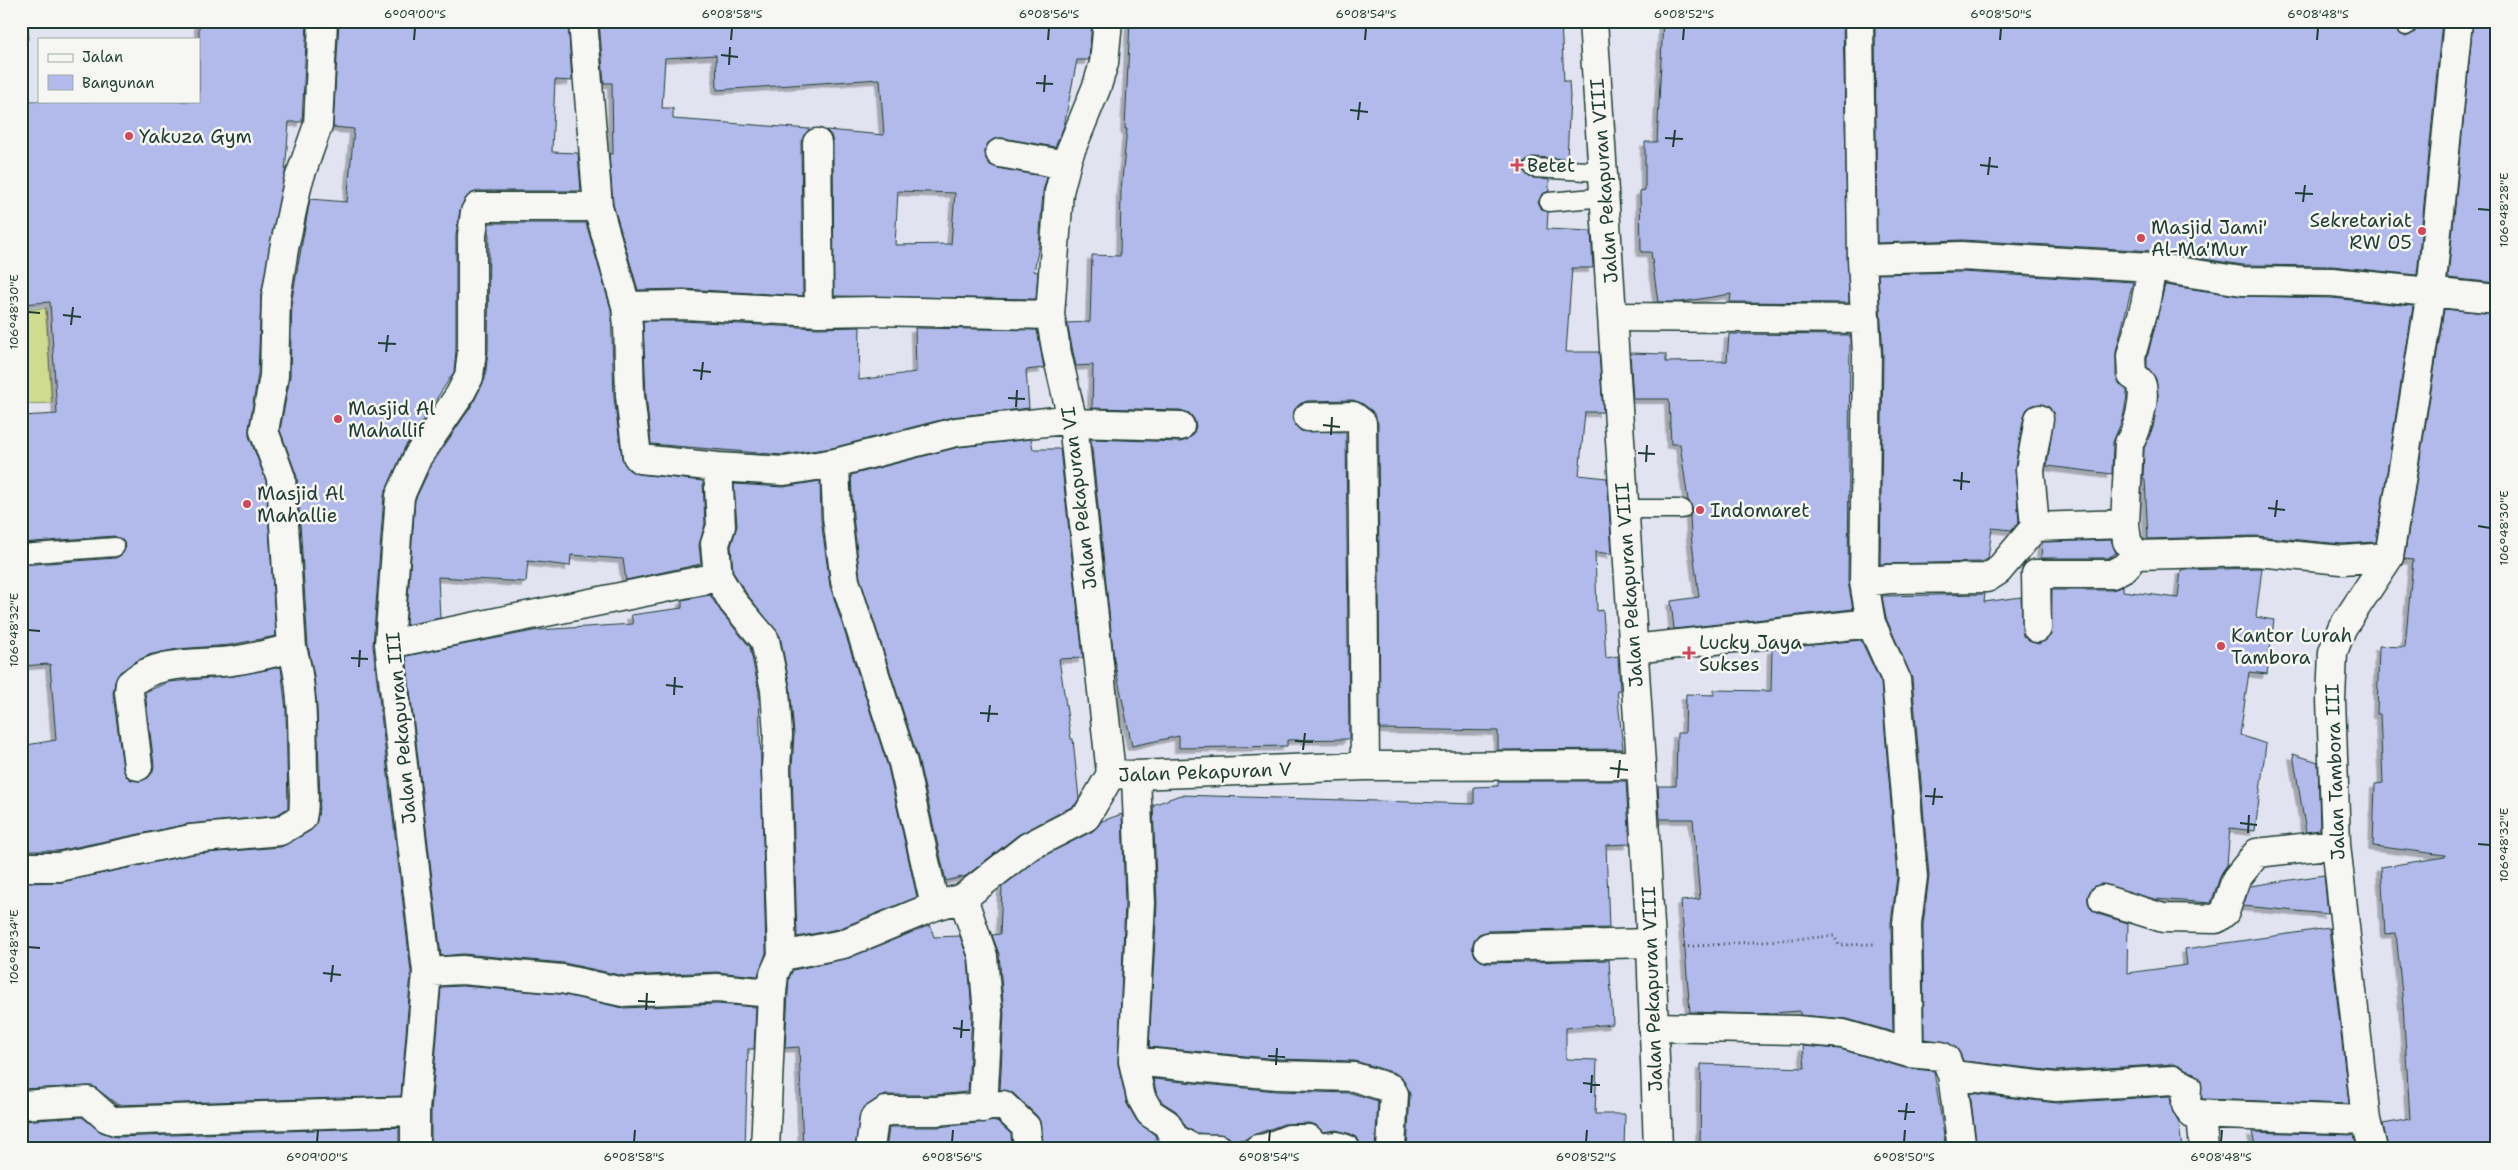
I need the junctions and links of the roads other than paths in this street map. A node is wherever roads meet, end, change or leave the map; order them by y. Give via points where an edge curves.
1 (323, 21) edge
2 (583, 21) edge
3 (1108, 21) edge
4 (1593, 21) edge
5 (1859, 21) edge
6 (2458, 21) edge
7 (818, 143) dead end
8 (1000, 153) dead end
9 (1066, 165) junction
10 (1534, 168) dead end
11 (1604, 185) junction
12 (1549, 202) dead end
13 (598, 207) junction
14 (1862, 259) junction
15 (2152, 267) junction
16 (2424, 292) junction
17 (2497, 299) edge
18 (626, 306) junction
19 (819, 312) junction
20 (1050, 315) junction
21 (1613, 317) junction
22 (1865, 319) junction
23 (1308, 417) dead end
24 (2040, 419) dead end
25 (1073, 421) junction
26 (1180, 426) dead end
27 (835, 463) junction
28 (718, 467) junction
29 (1624, 509) junction
30 (1682, 509) dead end
31 (2124, 524) junction
32 (2035, 527) junction
33 (115, 547) dead end
34 (21, 554) edge
35 (2136, 555) junction
36 (2389, 557) junction
37 (718, 577) junction
38 (1864, 582) junction
39 (1871, 623) junction
40 (2037, 628) dead end
41 (389, 644) junction
42 (292, 648) junction
43 (1633, 650) junction
44 (1641, 765) junction
45 (138, 766) dead end
46 (1366, 766) junction
47 (1123, 774) junction
48 (2336, 844) junction
49 (21, 867) edge
50 (963, 898) junction
51 (2103, 899) dead end
52 (935, 906) junction
53 (1663, 945) junction
54 (1488, 947) dead end
55 (782, 956) junction
56 (427, 972) junction
57 (772, 993) junction
58 (1653, 1027) junction
59 (1909, 1053) junction
60 (1133, 1061) junction
61 (1952, 1075) junction
62 (21, 1105) edge
63 (983, 1108) junction
64 (415, 1111) junction
65 (2201, 1114) junction
66 (2366, 1120) junction
67 (1174, 1143) edge
68 (1656, 1148) edge
69 (415, 1149) edge
70 (766, 1149) edge
71 (870, 1149) edge
72 (1028, 1149) edge
73 (1219, 1149) edge
74 (1258, 1149) edge
75 (1346, 1149) edge
76 (1391, 1149) edge
77 (1962, 1149) edge
78 (2204, 1149) edge
79 (2373, 1149) edge

1 - 42 street via 318,125 298,182 284,249 276,298 274,376 264,431 281,478
2 - 13 street
3 - 9 street, Jalan Pekapuran VI via 1104,63
4 - 11 street, Jalan Pekapuran VIII
5 - 14 street
6 - 16 street, Jalan Tambora III
7 - 19 street
8 - 9 street
9 - 20 street, Jalan Pekapuran VI via 1059,192
10 - 11 lane
11 - 12 lane
11 - 21 street, Jalan Pekapuran VIII
13 - 18 street
13 - 41 street, Jalan Pekapuran III via 478,207 475,212 472,235 472,351 468,377 460,396 418,456 400,496
14 - 15 street via 1961,256
14 - 22 street
15 - 16 street via 2242,281 2332,282
15 - 31 street via 2131,356 2132,375 2141,382 2144,392 2135,435 2129,442
16 - 17 street
16 - 36 street, Jalan Tambora III
18 - 19 street via 683,305
18 - 28 street via 630,396 637,456 640,459
19 - 20 street
20 - 25 street, Jalan Pekapuran VI
21 - 22 street
21 - 29 street, Jalan Pekapuran VIII
22 - 38 street via 1868,355
23 - 46 street via 1353,416 1362,424
24 - 32 street via 2030,470
25 - 26 street
25 - 27 street via 956,432
25 - 47 street, Jalan Pekapuran VI
27 - 28 street via 784,471
27 - 52 street via 837,517 845,581 903,763
28 - 37 street via 721,526 715,544
29 - 30 lane
29 - 43 street, Jalan Pekapuran VIII
31 - 32 street
31 - 35 street via 2127,541
32 - 38 street via 1998,570 1987,578
33 - 34 lane
35 - 36 street via 2256,552 2342,560
35 - 40 street via 2125,567 2112,574 2036,574
36 - 48 street, Jalan Tambora III via 2342,628 2333,652 2331,699
37 - 41 street
37 - 55 street via 733,602 765,640 775,690
38 - 39 street
39 - 43 street
39 - 59 street via 1896,679 1913,878 1907,923
41 - 56 street, Jalan Pekapuran III
42 - 45 street via 232,661 174,665 149,671 136,679 130,684 129,692
42 - 49 street via 303,733 305,805 302,818 280,831 190,839 59,867
43 - 44 street, Jalan Pekapuran VIII
44 - 46 street, Jalan Pekapuran V
44 - 53 street, Jalan Pekapuran VIII
46 - 47 street, Jalan Pekapuran V
47 - 50 street, Jalan Pekapuran V via 1086,817 1028,847
47 - 60 street, Jalan Pekapuran VI via 1141,903
48 - 51 street via 2257,853 2236,880 2225,912 2216,920 2163,918
48 - 66 street, Jalan Tambora III
50 - 52 street, Jalan Pekapuran V
50 - 63 street via 983,956 988,1014
52 - 55 street, Jalan Pekapuran V via 843,944
53 - 54 street
53 - 58 street, Jalan Pekapuran VIII
55 - 57 street via 774,974
56 - 57 street via 462,970 562,979 623,992 717,988
56 - 64 street, Jalan Pekapuran III
57 - 70 street
58 - 59 street via 1844,1034
58 - 68 street, Jalan Pekapuran VIII
59 - 61 street via 1941,1056 1946,1059
60 - 67 street, Jalan Pekapuran VI via 1141,1098 1150,1113 1167,1124
60 - 76 street via 1277,1074 1354,1077 1390,1088 1394,1094
61 - 65 street via 2056,1087 2174,1080 2187,1087 2187,1108 2192,1114
61 - 77 street
62 - 64 street via 88,1101 114,1121
63 - 71 street via 886,1111 874,1119
63 - 72 street via 998,1104 1010,1109 1026,1127
64 - 69 street, Jalan Pekapuran III
65 - 66 street
65 - 78 street
66 - 79 street, Jalan Tambora III
67 - 73 street via 1192,1148
74 - 75 street via 1289,1139 1309,1139 1317,1148 1337,1146

